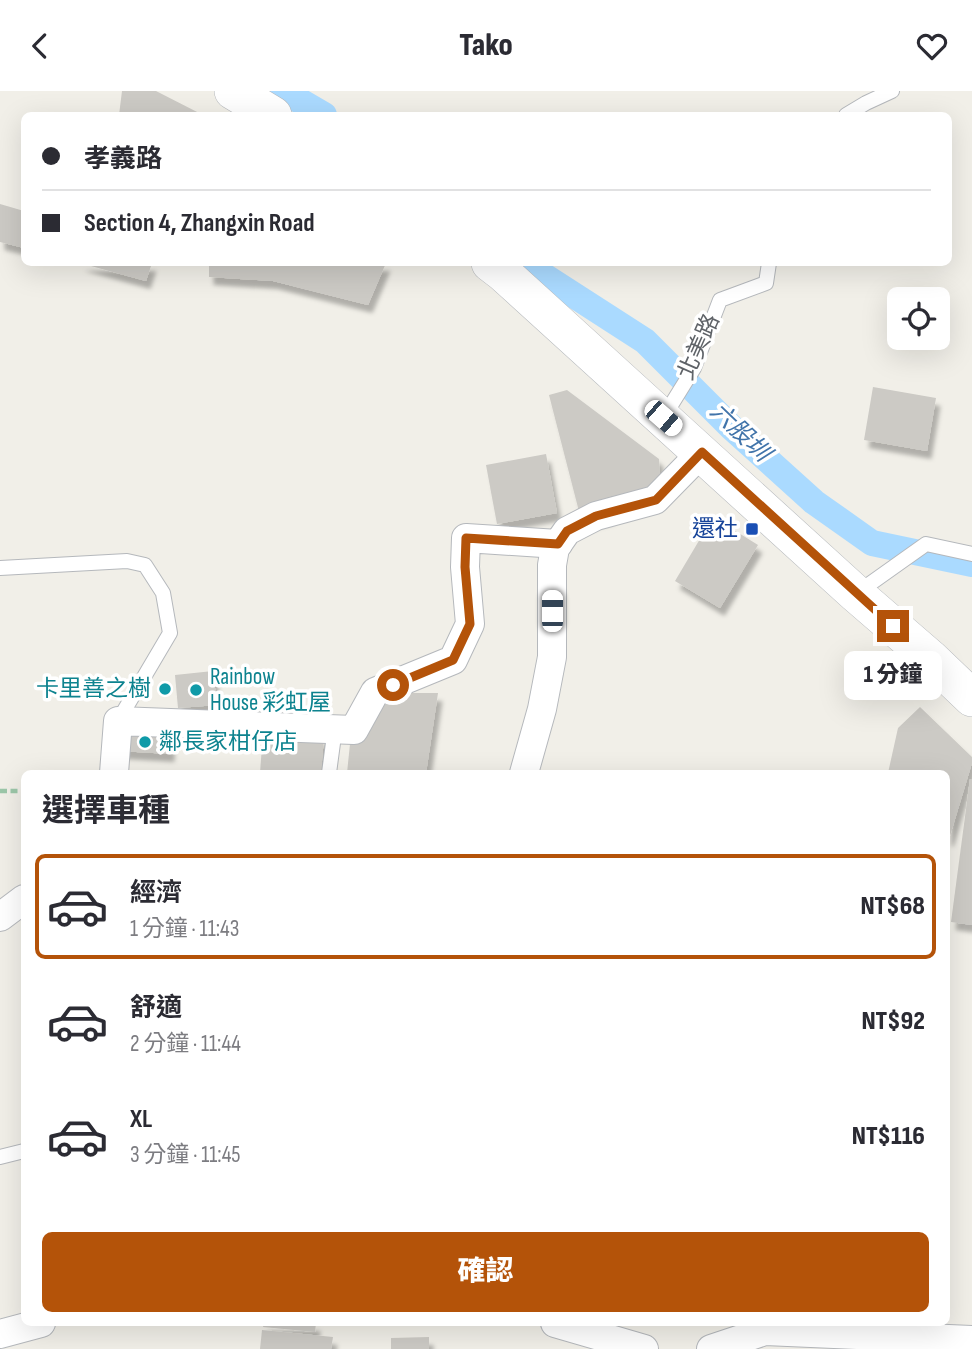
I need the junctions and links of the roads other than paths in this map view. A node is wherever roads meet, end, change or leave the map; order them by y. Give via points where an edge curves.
1 (233, 91) edge
2 (892, 91) edge
3 (268, 112) edge
4 (851, 112) edge
5 (494, 266) edge
6 (769, 266) edge
7 (664, 417) junction
8 (702, 452) junction
9 (558, 544) junction
10 (972, 554) edge
11 (0, 568) edge
12 (857, 593) junction
13 (972, 698) edge
14 (118, 721) junction
15 (335, 728) junction
16 (114, 770) edge
17 (329, 770) edge
18 (525, 770) edge
19 (21, 901) edge
20 (0, 917) edge
21 (21, 1152) edge
22 (0, 1157) edge
23 (30, 1326) edge
24 (565, 1326) edge
25 (0, 1334) edge
26 (972, 1339) edge
27 (644, 1349) edge
28 (711, 1349) edge

1 - 3 street
2 - 4 lane
5 - 7 street
6 - 7 lane, 北美路 via 766,283 720,300 694,367
7 - 8 street
8 - 9 street via 656,500 596,516 567,531
8 - 12 street
9 - 15 street via 466,538 470,624 453,660 375,692 354,730
9 - 18 street via 552,565 552,657
10 - 12 lane via 926,544
11 - 14 lane via 127,561 145,565 163,593 170,633
12 - 13 street
14 - 15 street
14 - 16 street
15 - 17 lane
19 - 20 street
21 - 22 lane
23 - 25 street
24 - 27 street
26 - 28 street via 765,1331

